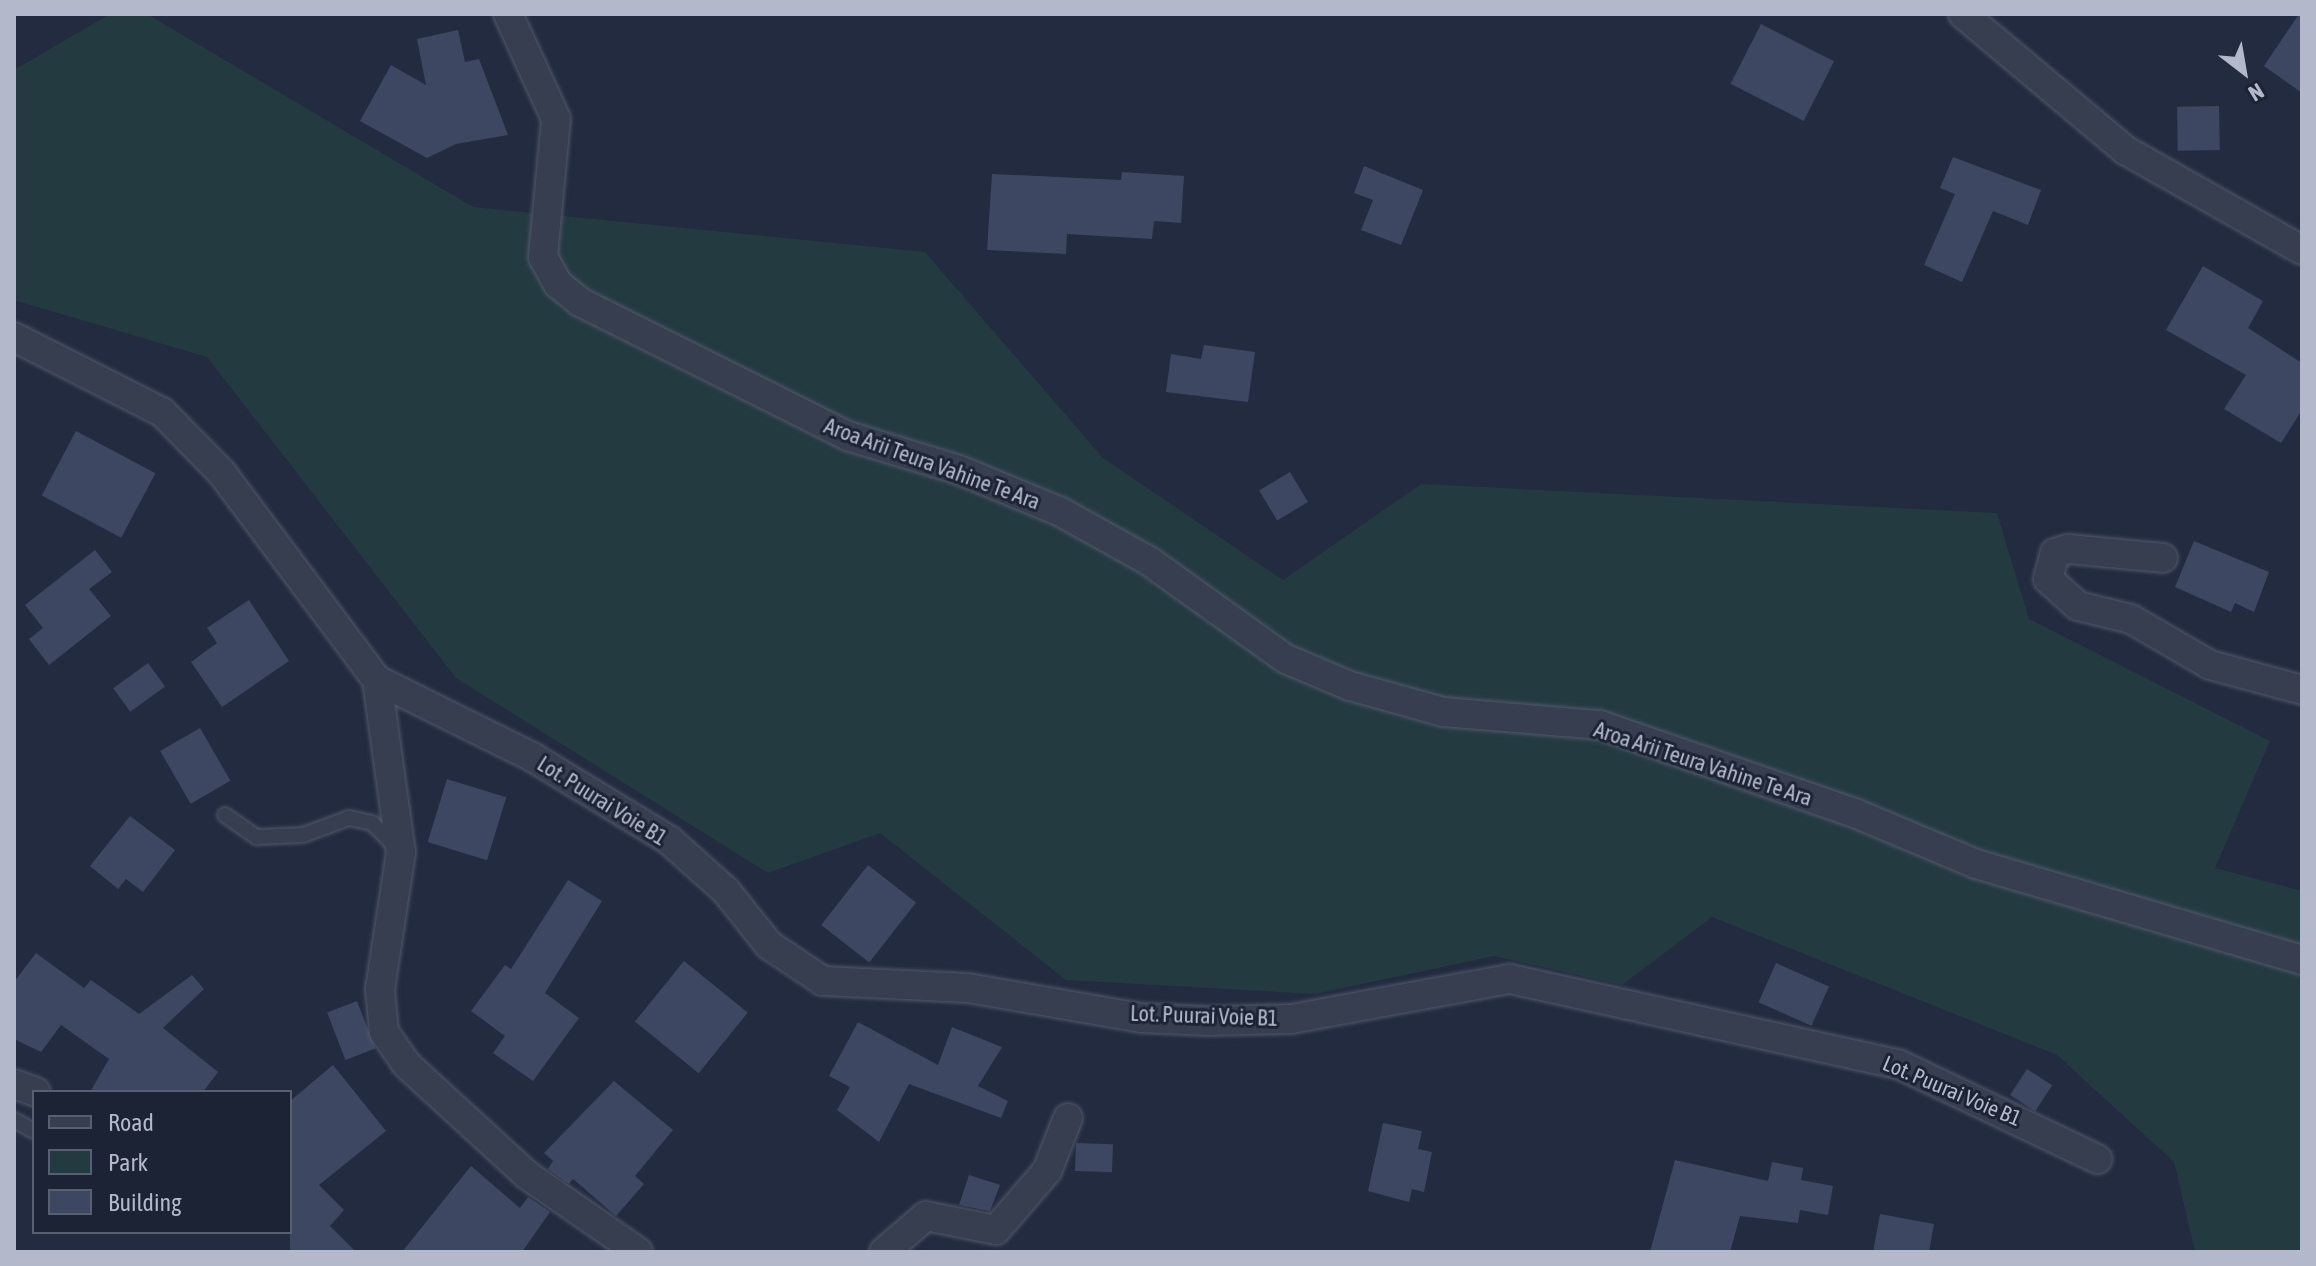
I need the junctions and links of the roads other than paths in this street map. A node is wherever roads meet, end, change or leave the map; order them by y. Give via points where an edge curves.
1 (508, 14) edge
2 (1963, 14) edge
3 (2302, 250) edge
4 (14, 337) edge
5 (2163, 558) dead end
6 (377, 680) junction
7 (2302, 690) edge
8 (225, 815) dead end
9 (401, 852) junction
10 (2302, 960) edge
11 (1068, 1118) dead end
12 (14, 1120) edge
13 (32, 1130) edge
14 (2097, 1159) dead end
15 (638, 1252) edge
16 (884, 1252) edge

1 - 10 street, Aroa Arii Teura Vahine Te Ara via 556,119 540,230 543,257 558,284 580,302 848,436 959,470 1061,512 1149,561 1286,659 1350,686 1444,712 1600,725 1857,814 1976,864
2 - 3 street via 2125,150
4 - 6 street, Lot. Puurai Voie B1 via 162,412 222,473
5 - 7 street via 2068,549 2055,553 2048,579 2078,606 2131,619 2210,665
6 - 9 street, Lot. Puurai Voie B1
6 - 14 street, Lot. Puurai Voie B1 via 534,758 669,840 726,891 769,945 823,981 968,988 1141,1018 1208,1021 1291,1019 1510,979 1898,1064
8 - 9 lane via 257,837 360,821
9 - 15 street, Lot. Puurai Voie B1 via 380,989 384,1032 406,1064 527,1175
11 - 16 street via 1047,1171 996,1230 926,1216
12 - 13 lane

